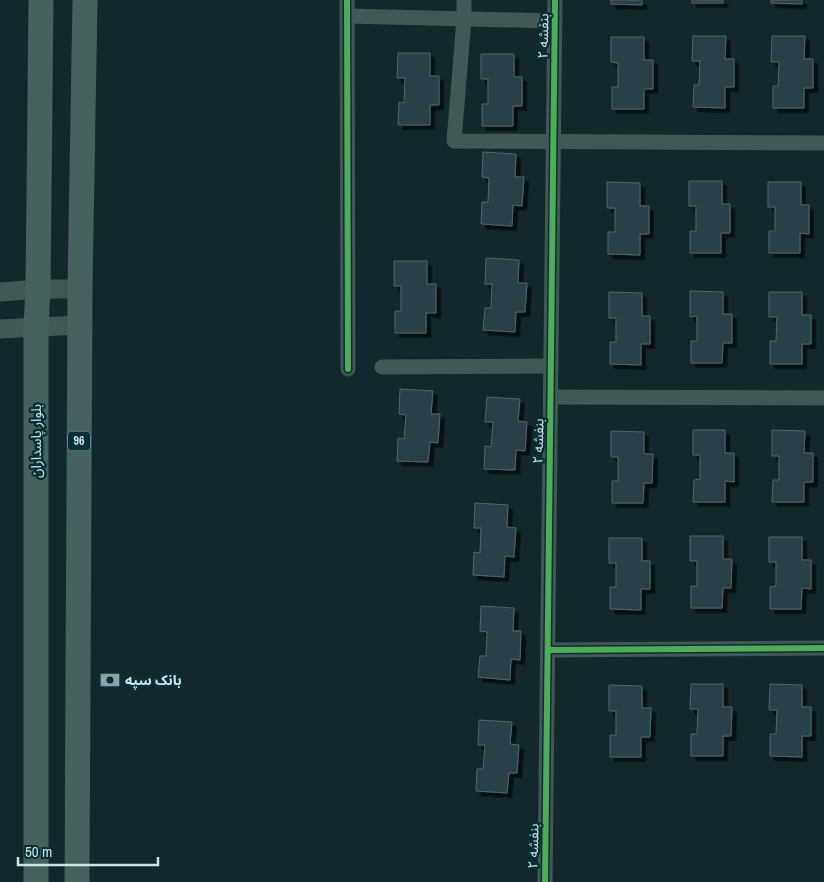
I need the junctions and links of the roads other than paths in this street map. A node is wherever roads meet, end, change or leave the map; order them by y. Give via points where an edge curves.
1 (41, 0) edge
2 (85, 0) edge
3 (347, 0) edge
4 (464, 0) edge
5 (556, 0) edge
6 (347, 16) junction
7 (464, 19) junction
8 (555, 21) junction
9 (554, 142) junction
10 (824, 144) edge
11 (38, 289) junction
12 (80, 289) junction
13 (0, 292) edge
14 (80, 325) junction
15 (36, 326) junction
16 (0, 329) edge
17 (551, 366) junction
18 (382, 367) dead end
19 (348, 370) dead end
20 (551, 397) junction
21 (824, 398) edge
22 (824, 648) edge
23 (548, 650) junction
24 (36, 882) edge
25 (77, 882) edge
26 (545, 882) edge

1 - 11 highway, بلوار پاسداران
2 - 12 highway, 96
3 - 6 street
4 - 7 street
5 - 8 street, بنفشه ۲
6 - 7 street
6 - 19 street
7 - 8 street
7 - 9 street via 454,141
8 - 9 street, بنفشه ۲
9 - 10 street
9 - 17 street, بنفشه ۲
11 - 12 street
11 - 13 street
11 - 15 highway, بلوار پاسداران
12 - 14 highway, 96
14 - 15 street
14 - 25 highway, 96
15 - 16 street
15 - 24 highway, بلوار پاسداران
17 - 18 street
17 - 20 street, بنفشه ۲
20 - 21 street
20 - 23 street, بنفشه ۲
22 - 23 street
23 - 26 street, بنفشه ۲

